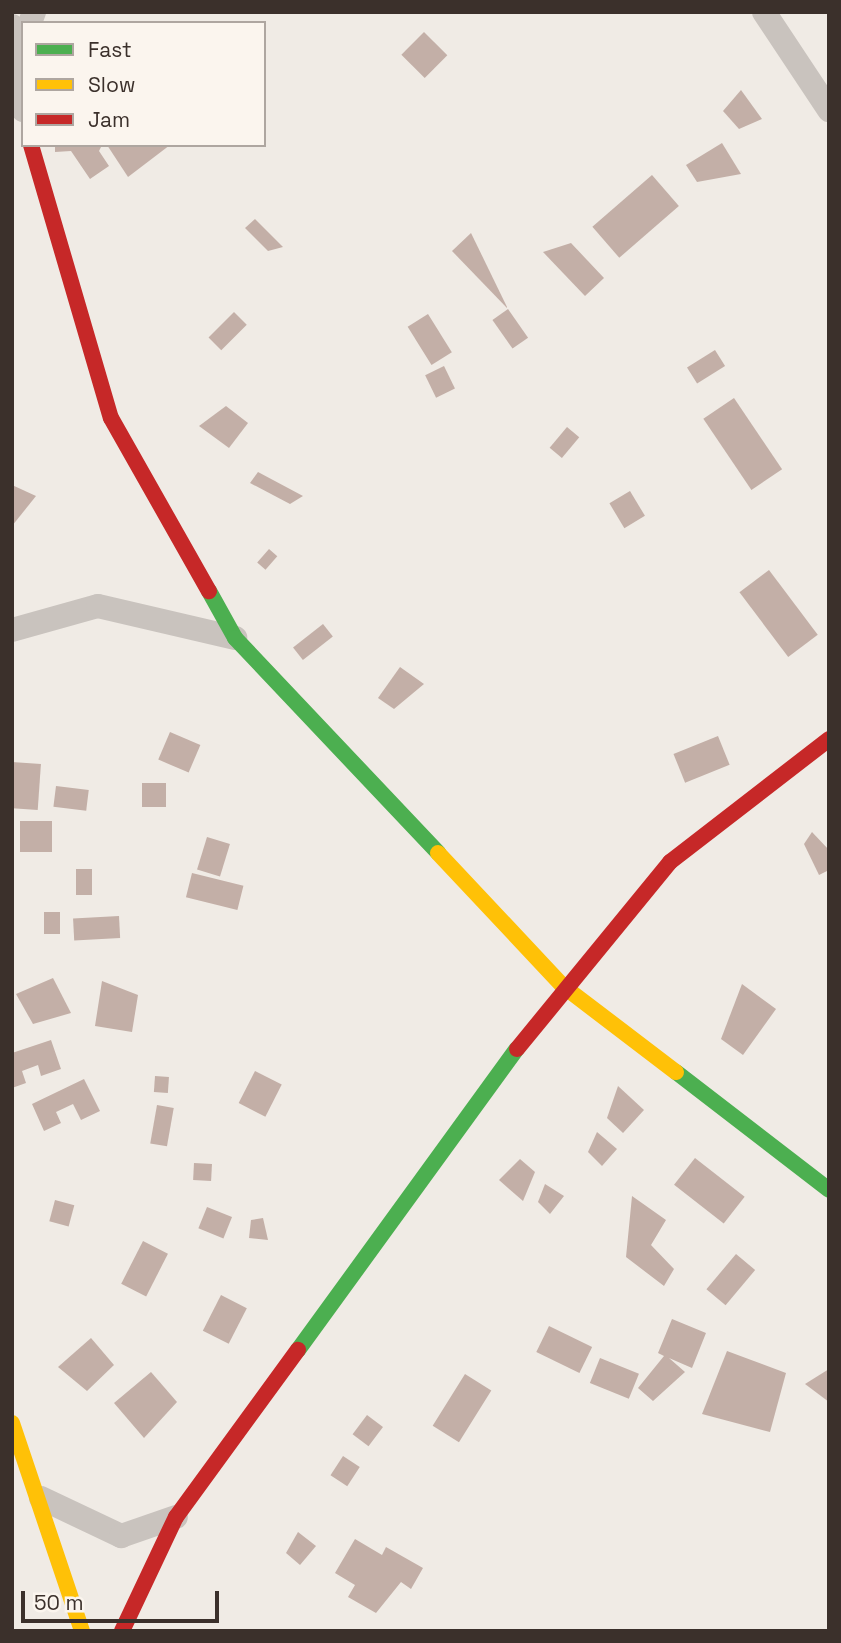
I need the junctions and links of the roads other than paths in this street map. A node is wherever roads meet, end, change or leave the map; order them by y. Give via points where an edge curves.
1 (764, 12) edge
2 (12, 26) edge
3 (21, 42) edge
4 (21, 53) edge
5 (14, 83) edge
6 (21, 104) edge
7 (829, 110) edge
8 (32, 147) edge
9 (12, 630) edge
10 (235, 638) junction
11 (829, 739) edge
12 (563, 986) junction
13 (829, 1190) edge
14 (12, 1423) edge
15 (41, 1498) junction
16 (176, 1517) junction
17 (82, 1631) edge
18 (122, 1631) edge

1 - 7 street
2 - 3 street
4 - 5 street
5 - 6 street
8 - 10 street via 111,418
9 - 10 street via 98,606
10 - 12 street
11 - 12 street via 670,862
12 - 13 street
12 - 16 street
14 - 15 street
15 - 16 street via 121,1536
15 - 17 street
16 - 18 street

